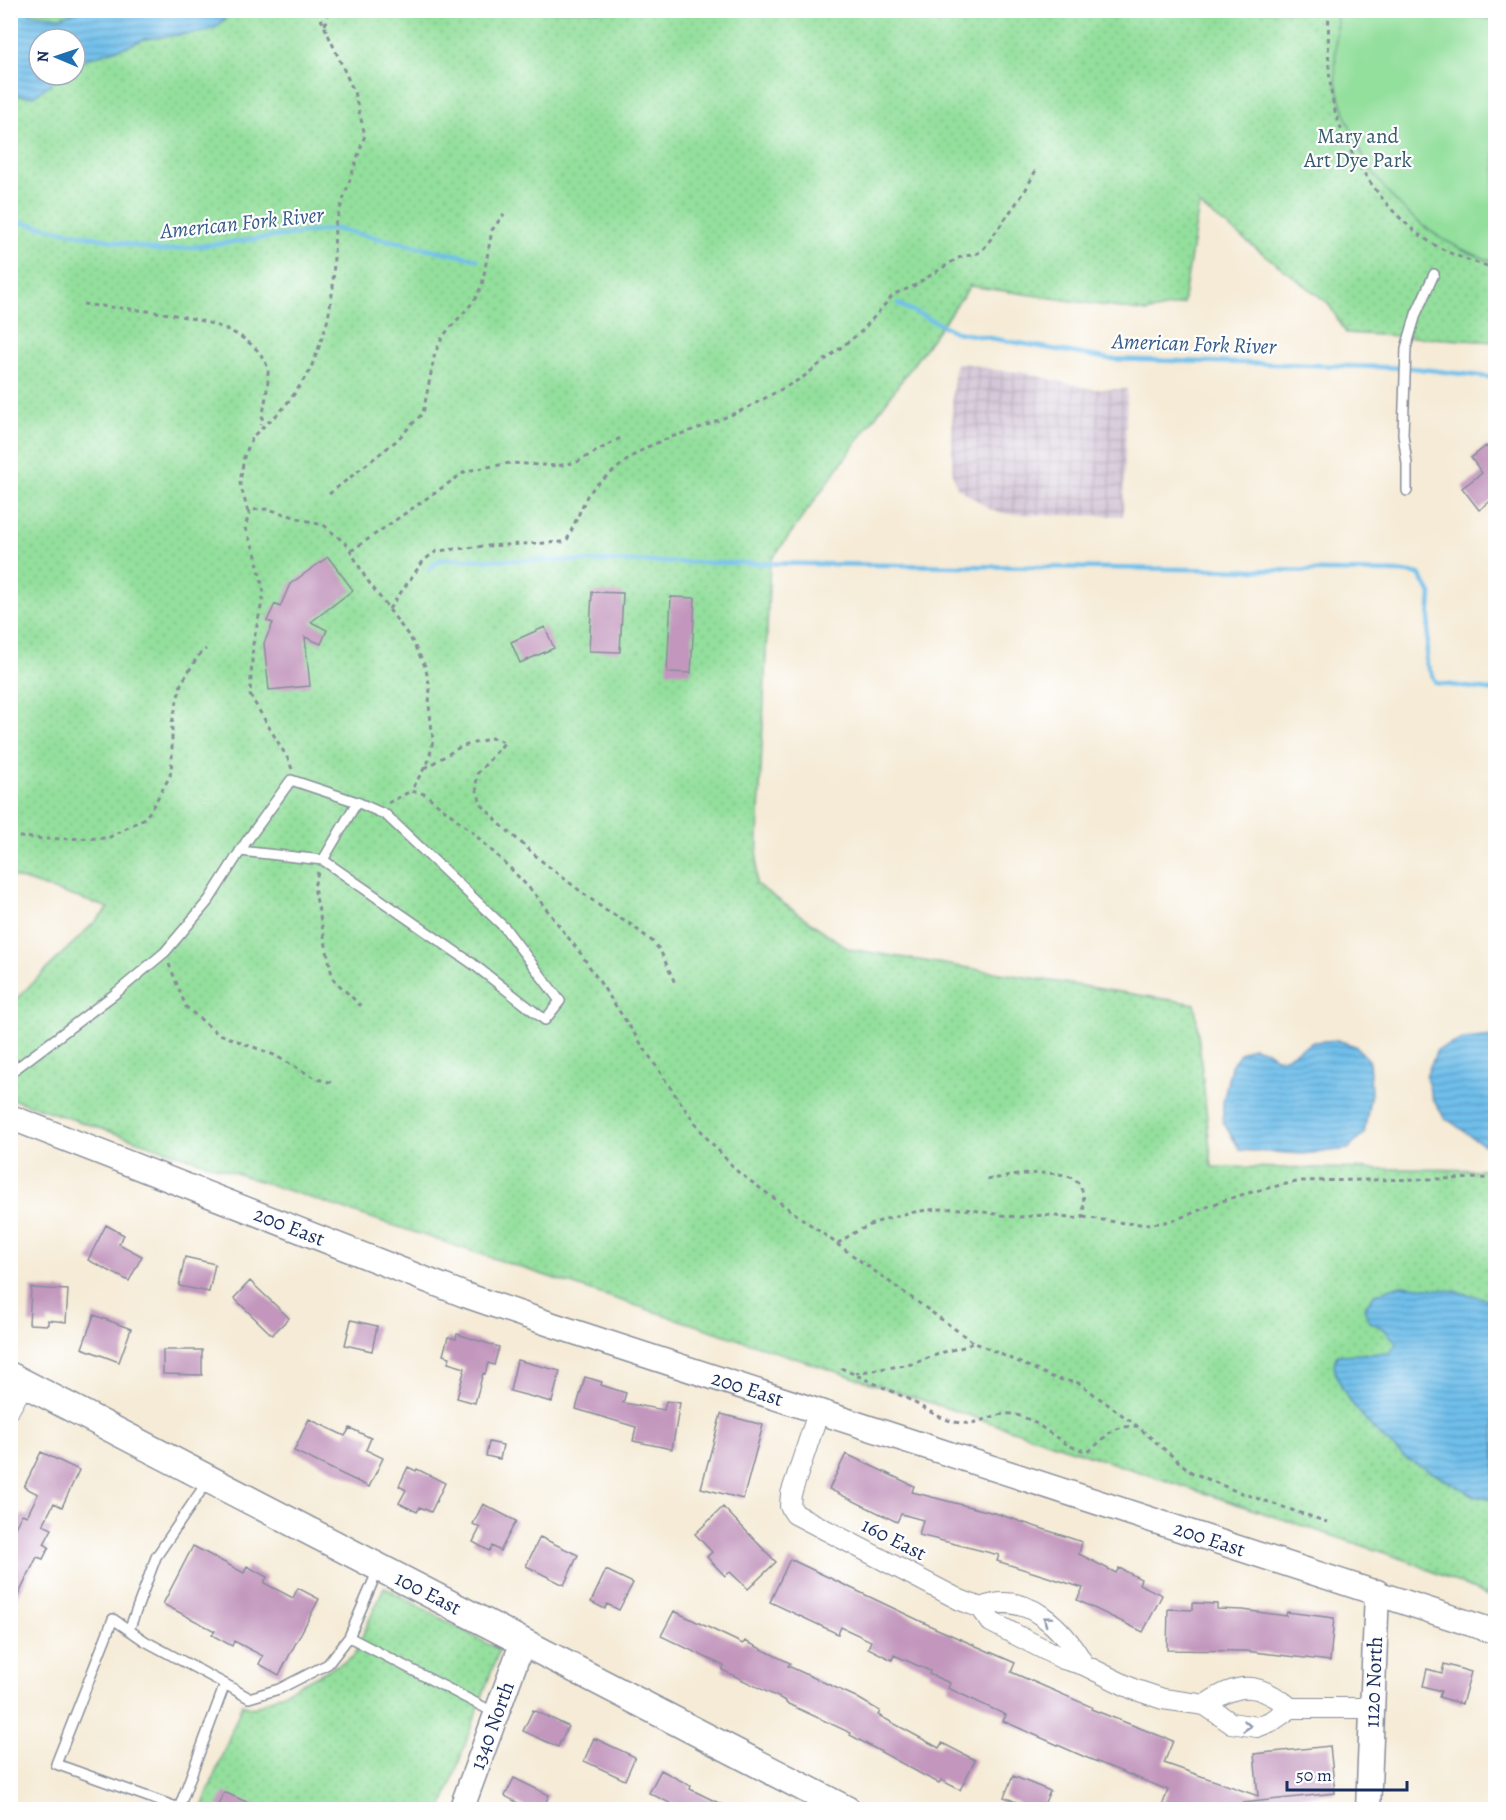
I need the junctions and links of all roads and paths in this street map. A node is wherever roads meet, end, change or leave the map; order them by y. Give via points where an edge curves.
1 (317, 10) edge
2 (329, 10) edge
3 (1329, 10) edge
4 (325, 26) dead end
5 (1036, 170) dead end
6 (504, 214) dead end
7 (1496, 268) edge
8 (1434, 274) dead end
9 (83, 304) dead end
10 (261, 427) junction
11 (624, 436) dead end
12 (1407, 491) dead end
13 (329, 494) dead end
14 (249, 514) junction
15 (351, 551) junction
16 (388, 609) junction
17 (206, 649) dead end
18 (423, 769) junction
19 (291, 780) junction
20 (411, 791) junction
21 (357, 802) junction
22 (10, 836) edge
23 (240, 850) junction
24 (323, 860) junction
25 (165, 952) junction
26 (675, 983) dead end
27 (361, 1006) dead end
28 (10, 1073) edge
29 (333, 1083) dead end
30 (10, 1118) edge
31 (1496, 1178) edge
32 (986, 1180) dead end
33 (1083, 1217) junction
34 (837, 1244) junction
35 (973, 1342) junction
36 (842, 1368) dead end
37 (853, 1373) junction
38 (17, 1380) edge
39 (10, 1408) edge
40 (818, 1413) junction
41 (1137, 1425) junction
42 (209, 1479) junction
43 (1327, 1522) dead end
44 (379, 1567) junction
45 (1377, 1592) junction
46 (981, 1608) junction
47 (129, 1630) junction
48 (1496, 1632) edge
49 (349, 1636) junction
50 (523, 1641) junction
51 (1084, 1665) junction
52 (225, 1684) junction
53 (1205, 1705) junction
54 (1291, 1708) junction
55 (1371, 1708) junction
56 (495, 1713) junction
57 (461, 1809) edge
58 (847, 1809) edge
59 (1368, 1809) edge

1 - 10 path via 354,92 365,135 335,224 333,288 318,350 295,393
2 - 4 path
3 - 7 path via 1328,67 1335,112 1357,164 1382,197 1423,237 1450,252
5 - 16 path via 1025,191 978,253 958,258 894,294 862,331 802,378 745,409 631,456 587,495 567,540 437,551 423,560
6 - 13 path via 492,230 482,285 474,301 443,336 435,353 423,413 396,441
8 - 12 lane via 1406,348 1403,434
9 - 10 path via 182,317 242,337 268,367
10 - 14 path via 244,457 240,483
11 - 15 path via 577,462 557,466 510,463 466,471
14 - 15 path via 250,510 268,508 325,526
14 - 19 path via 245,528 264,593 253,644 250,695 288,759
15 - 16 path via 364,577
16 - 18 path via 411,639 425,666 430,687 433,740
17 - 22 path via 181,684 172,723 170,776 145,818 108,838
18 - 20 path
18 - 26 path via 460,747 492,738 505,742 477,774 481,804 544,863 652,941
19 - 21 lane
19 - 23 lane
20 - 21 path via 388,803
20 - 34 path via 425,794 442,806 534,892 581,954 678,1099 738,1172
21 - 24 lane
21 - 24 lane via 386,815 505,928 561,1001 544,1020 473,964
23 - 24 lane
23 - 25 lane via 209,900
24 - 27 path via 314,887 332,975
25 - 28 lane
25 - 29 path via 186,1007 202,1022 217,1033
30 - 40 street, 200 East via 465,1295
31 - 33 path via 1302,1181 1217,1203 1167,1221 1130,1224
32 - 33 path via 1038,1173 1072,1178 1079,1184 1083,1198
33 - 34 path via 1022,1217 934,1209 881,1220
34 - 35 path
35 - 37 path via 912,1364
35 - 41 path via 1057,1379 1078,1383
36 - 37 path
37 - 41 path via 961,1424 997,1414 1023,1417 1078,1450 1089,1451 1106,1433 1118,1427
38 - 39 street
38 - 42 main road, 100 East
40 - 45 street, 200 East
40 - 46 street, 160 East via 794,1480 790,1506 795,1514
41 - 43 path via 1191,1472
42 - 44 main road, 100 East
42 - 47 lane via 156,1557
44 - 49 lane
44 - 50 main road, 100 East
45 - 48 street, 200 East
45 - 55 street, 1120 North
46 - 51 street, 160 East via 991,1623 1063,1659
51 -> 46 street via 1071,1642 1039,1614 1007,1603
47 - 52 lane
47 - 52 lane via 113,1619 56,1764 179,1808
49 - 52 lane via 328,1664 279,1689 249,1698
49 - 56 lane
50 - 56 street, 1340 North
50 - 58 main road, 100 East
51 - 53 street, 160 East via 1162,1699
53 - 54 street via 1247,1686 1274,1695
53 -> 54 street, 160 East via 1231,1723 1257,1727
54 - 55 street
55 - 59 street, 1120 North
56 - 57 street, 1340 North

